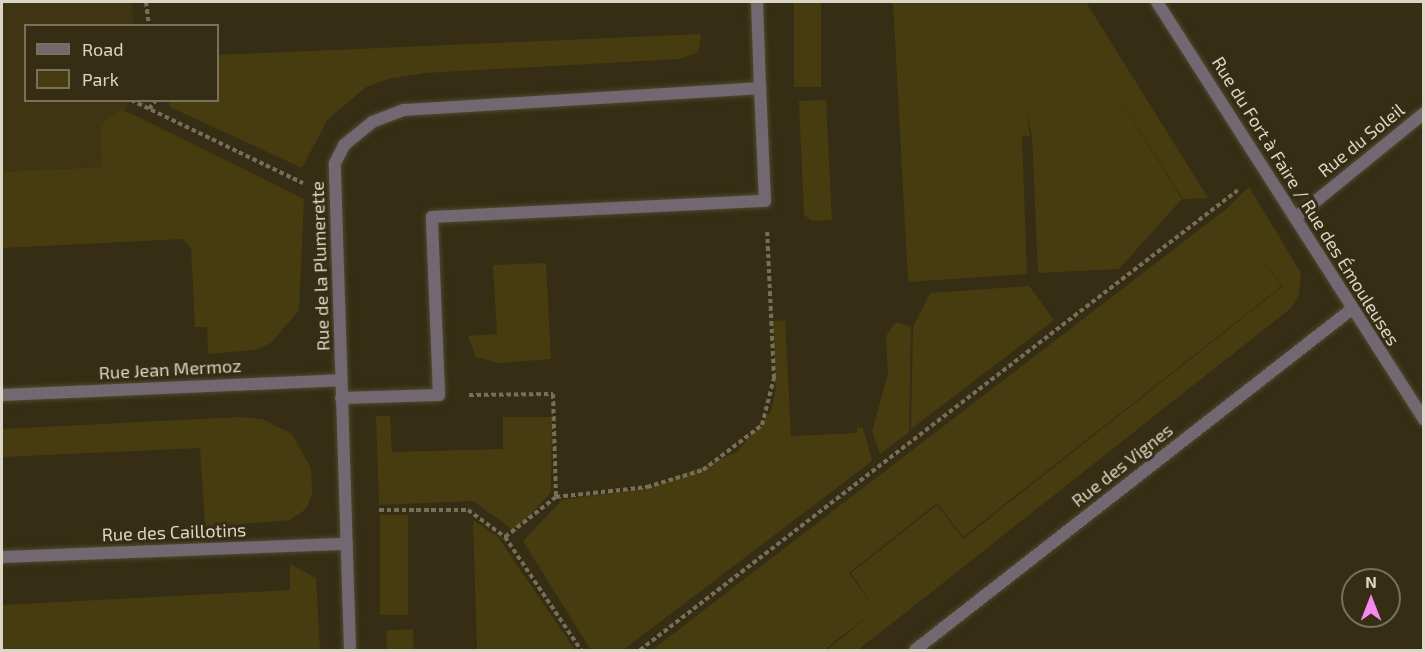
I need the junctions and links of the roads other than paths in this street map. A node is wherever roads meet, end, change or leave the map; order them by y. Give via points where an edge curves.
1 (757, 2) edge
2 (1157, 2) edge
3 (760, 88) junction
4 (1424, 113) edge
5 (1294, 218) junction
6 (1352, 309) junction
7 (341, 380) junction
8 (2, 395) edge
9 (341, 398) junction
10 (1424, 420) edge
11 (347, 544) junction
12 (2, 557) edge
13 (350, 651) edge
14 (915, 651) edge

1 - 3 street
2 - 5 street, Rue du Fort à Faire / Rue des Émouleuses
3 - 7 street, Rue de la Plumerette via 451,104 404,110 372,122 344,145 335,163
3 - 9 street via 765,201 432,217 439,395
4 - 5 street, Rue du Soleil
5 - 6 street, Rue du Fort à Faire / Rue des Émouleuses
6 - 10 street, Rue du Fort à Faire / Rue des Émouleuses
6 - 14 street, Rue des Vignes
7 - 8 street, Rue Jean Mermoz
7 - 9 street, Rue de la Plumerette
9 - 11 street, Rue de la Plumerette
11 - 12 street, Rue des Caillotins
11 - 13 street, Rue de la Plumerette

